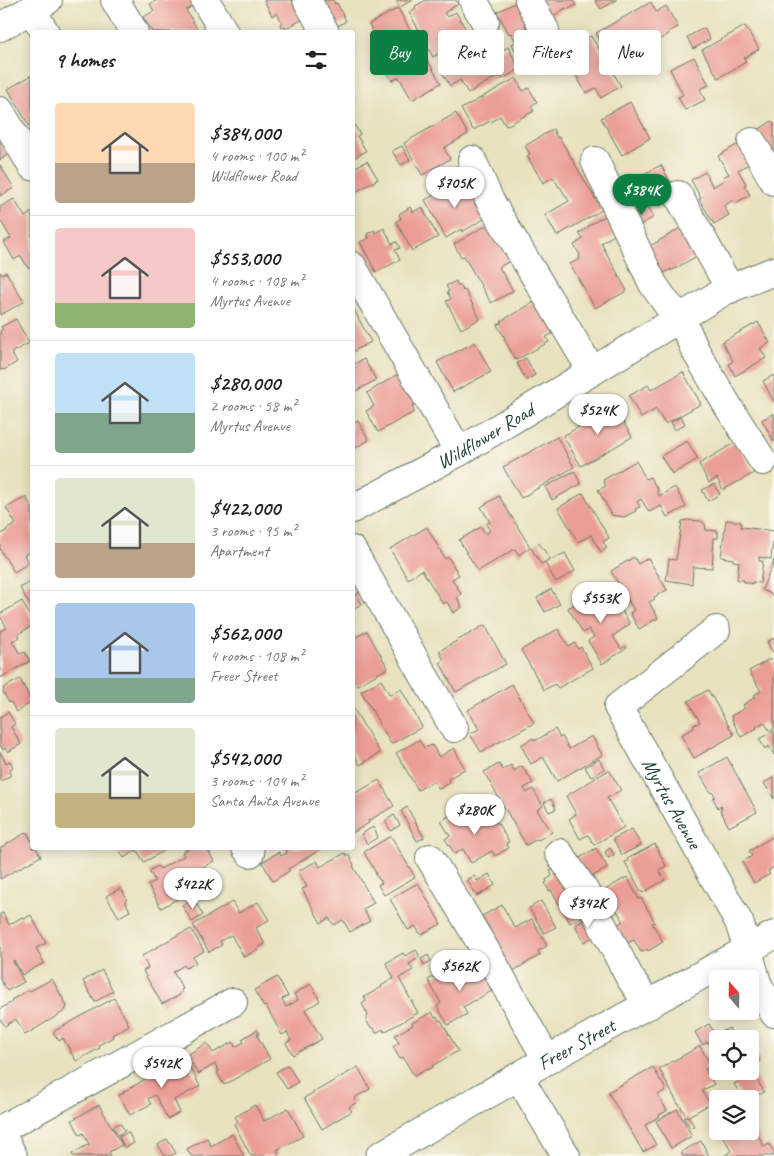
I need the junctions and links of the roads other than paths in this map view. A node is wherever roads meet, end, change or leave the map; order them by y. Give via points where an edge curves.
1 (115, 0) edge
2 (205, 0) edge
3 (307, 0) edge
4 (529, 0) edge
5 (40, 5) edge
6 (0, 27) edge
7 (45, 30) edge
8 (133, 30) edge
9 (223, 30) edge
10 (324, 30) edge
11 (545, 30) dead end
12 (0, 111) edge
13 (752, 142) dead end
14 (472, 160) dead end
15 (595, 161) dead end
16 (30, 163) edge
17 (774, 181) edge
18 (678, 195) dead end
19 (355, 271) edge
20 (774, 271) edge
21 (730, 289) junction
22 (681, 318) junction
23 (592, 371) junction
24 (459, 452) junction
25 (763, 460) dead end
26 (355, 507) edge
27 (355, 555) edge
28 (716, 630) dead end
29 (454, 728) dead end
30 (559, 853) dead end
31 (430, 858) dead end
32 (774, 936) edge
33 (748, 950) junction
34 (232, 1002) dead end
35 (648, 1005) junction
36 (774, 1013) edge
37 (547, 1060) junction
38 (519, 1077) junction
39 (0, 1131) edge
40 (411, 1148) edge
41 (13, 1156) edge
42 (380, 1156) edge
43 (566, 1156) edge

1 - 8 street
2 - 9 street
3 - 10 street
4 - 11 street
5 - 6 street
5 - 7 street
12 - 16 street
13 - 17 street
14 - 23 street via 490,201
15 - 22 street via 653,284
18 - 21 street
19 - 24 street
20 - 21 street, Wildflower Road
21 - 22 street, Wildflower Road
22 - 23 street, Wildflower Road
22 - 25 street via 695,350
23 - 24 street, Wildflower Road
24 - 26 street, Wildflower Road
27 - 29 street
28 - 33 street, Myrtus Avenue via 618,707 739,922
30 - 35 street via 584,890 630,978
31 - 37 street
32 - 33 street, Freer Street
33 - 35 street, Freer Street
33 - 36 street, Myrtus Avenue via 757,983
34 - 39 street
35 - 37 street, Freer Street
37 - 38 street, Freer Street
38 - 40 street, Freer Street
38 - 43 street
39 - 41 street
40 - 42 street, Freer Street

